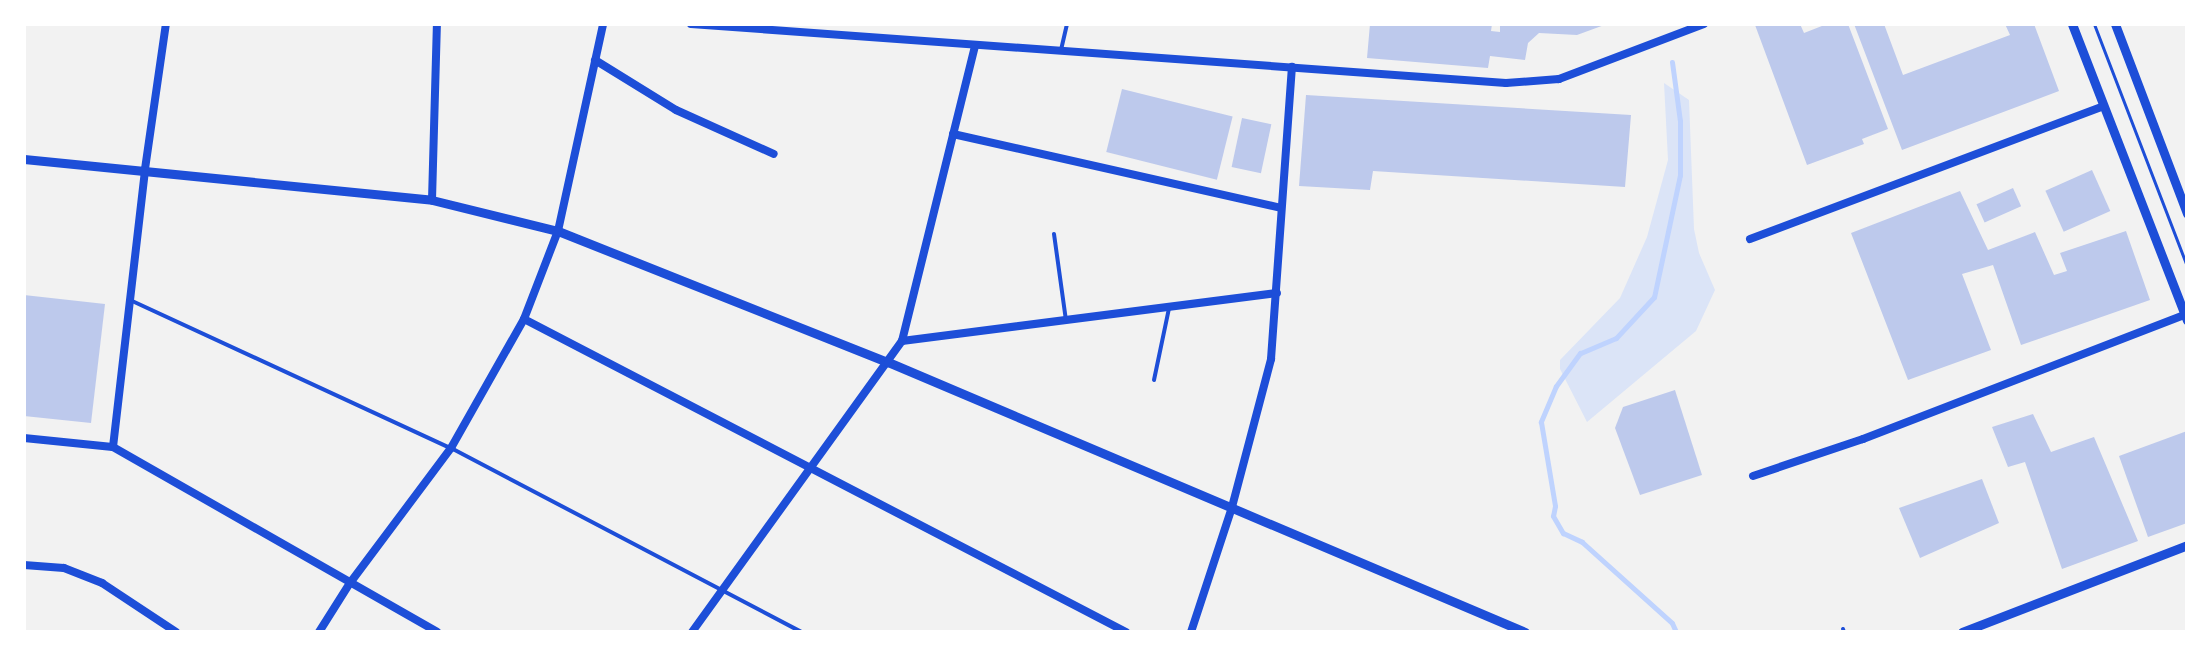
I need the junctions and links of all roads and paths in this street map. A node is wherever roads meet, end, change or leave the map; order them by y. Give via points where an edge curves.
1 (166, 24) edge
2 (437, 24) edge
3 (603, 24) edge
4 (691, 24) edge
5 (1067, 24) edge
6 (1704, 24) edge
7 (2072, 24) edge
8 (2094, 24) edge
9 (2115, 24) edge
10 (975, 46) junction
11 (1060, 52) junction
12 (595, 60) junction
13 (1292, 67) junction
14 (2102, 107) junction
15 (953, 134) junction
16 (774, 154) dead end
17 (24, 159) edge
18 (145, 169) junction
19 (432, 200) junction
20 (1281, 208) junction
21 (2187, 214) edge
22 (558, 231) junction
23 (1054, 234) dead end
24 (1750, 239) dead end
25 (2187, 266) edge
26 (1277, 293) junction
27 (129, 300) junction
28 (1169, 308) junction
29 (2186, 317) edge
30 (524, 319) junction
31 (1066, 320) junction
32 (902, 341) junction
33 (888, 362) junction
34 (1154, 380) dead end
35 (24, 438) edge
36 (113, 447) junction
37 (451, 448) junction
38 (812, 467) junction
39 (1753, 476) dead end
40 (1232, 507) junction
41 (2187, 545) edge
42 (24, 565) edge
43 (350, 583) junction
44 (722, 589) junction
45 (1522, 631) edge
46 (176, 632) edge
47 (319, 632) edge
48 (437, 632) edge
49 (692, 632) edge
50 (801, 632) edge
51 (1126, 632) edge
52 (1191, 632) edge
53 (1962, 632) edge

1 - 18 street
2 - 19 street
3 - 12 street
4 - 10 street
5 - 11 lane
6 - 13 street via 1559,79 1506,83
7 - 14 street
8 - 25 path
9 - 21 street
10 - 11 street
10 - 15 street
11 - 13 street
12 - 16 street via 676,110
12 - 22 street
13 - 20 street
14 - 24 street
14 - 29 street
15 - 20 street
15 - 32 street
17 - 18 street
18 - 19 street
18 - 27 street
19 - 22 street
20 - 26 street
22 - 30 street
22 - 33 street
23 - 31 lane
26 - 28 street
26 - 40 street via 1271,359
27 - 36 street
27 - 37 lane
28 - 31 street
28 - 34 lane
29 - 39 street
30 - 37 street
30 - 38 street
31 - 32 street
32 - 33 street
33 - 38 street
33 - 40 street
35 - 36 street
36 - 43 street
37 - 43 street
37 - 44 lane
38 - 44 street
38 - 51 street
40 - 45 street
40 - 52 street
41 - 53 street
42 - 46 street via 64,568 102,583
43 - 47 street
43 - 48 street
44 - 49 street
44 - 50 lane

